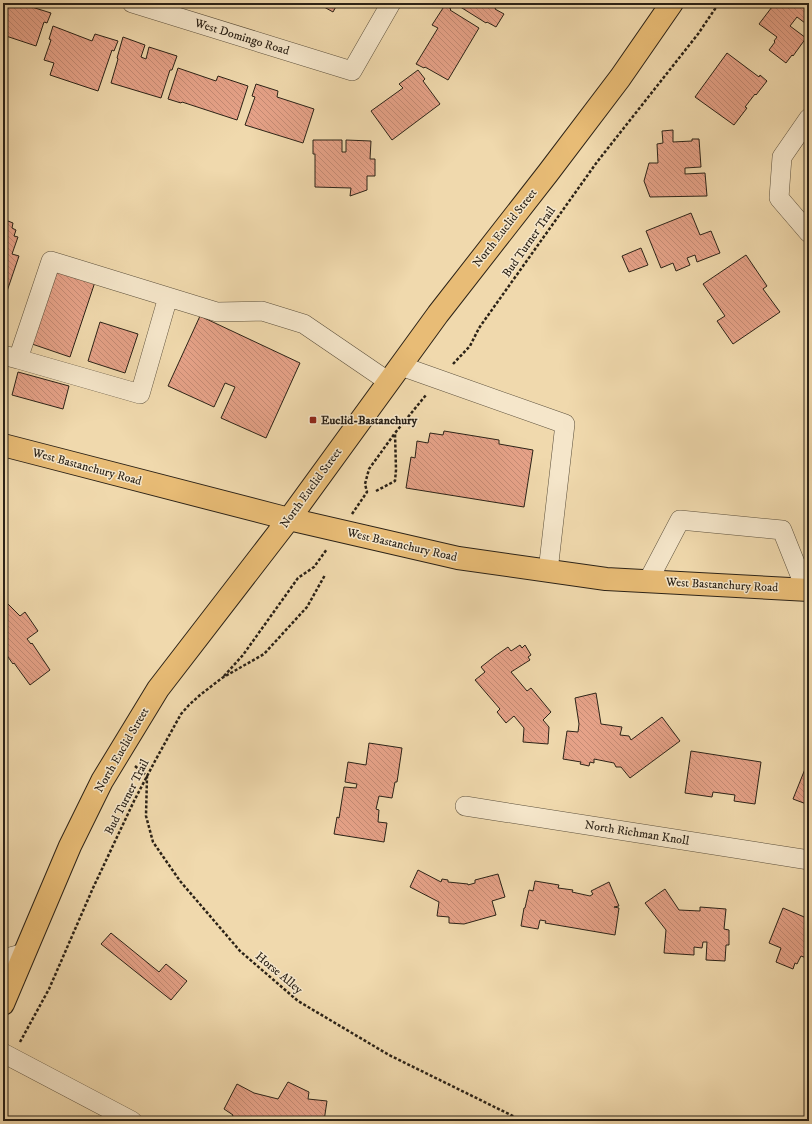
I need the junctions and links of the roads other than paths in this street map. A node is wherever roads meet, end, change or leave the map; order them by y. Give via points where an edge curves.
1 (132, 3) edge
2 (391, 3) edge
3 (672, 3) edge
4 (809, 118) edge
5 (809, 233) edge
6 (168, 297) junction
7 (10, 357) edge
8 (395, 374) junction
9 (3, 445) edge
10 (289, 519) junction
11 (548, 571) junction
12 (648, 581) junction
13 (808, 590) edge
14 (465, 806) dead end
15 (809, 860) edge
16 (25, 953) junction
17 (3, 959) edge
18 (3, 1004) edge
19 (7, 1055) edge
20 (132, 1121) edge

1 - 2 street, West Domingo Road via 352,71
3 - 8 main road, North Euclid Street via 620,78 438,314
4 - 5 street via 782,157 779,198
6 - 7 street via 51,261
6 - 7 street via 140,394
6 - 8 street via 217,312 262,311 304,324
8 - 10 main road, North Euclid Street
8 - 11 street via 438,379 565,424
9 - 10 main road, West Bastanchury Road
10 - 11 main road, West Bastanchury Road via 458,558
10 - 16 main road, North Euclid Street via 158,689 102,780
11 - 12 main road, West Bastanchury Road via 606,579
12 - 13 main road, West Bastanchury Road
12 - 13 street via 680,520 782,530
14 - 15 street, North Richman Knoll
16 - 17 street
16 - 18 main road, North Euclid Street
19 - 20 street

